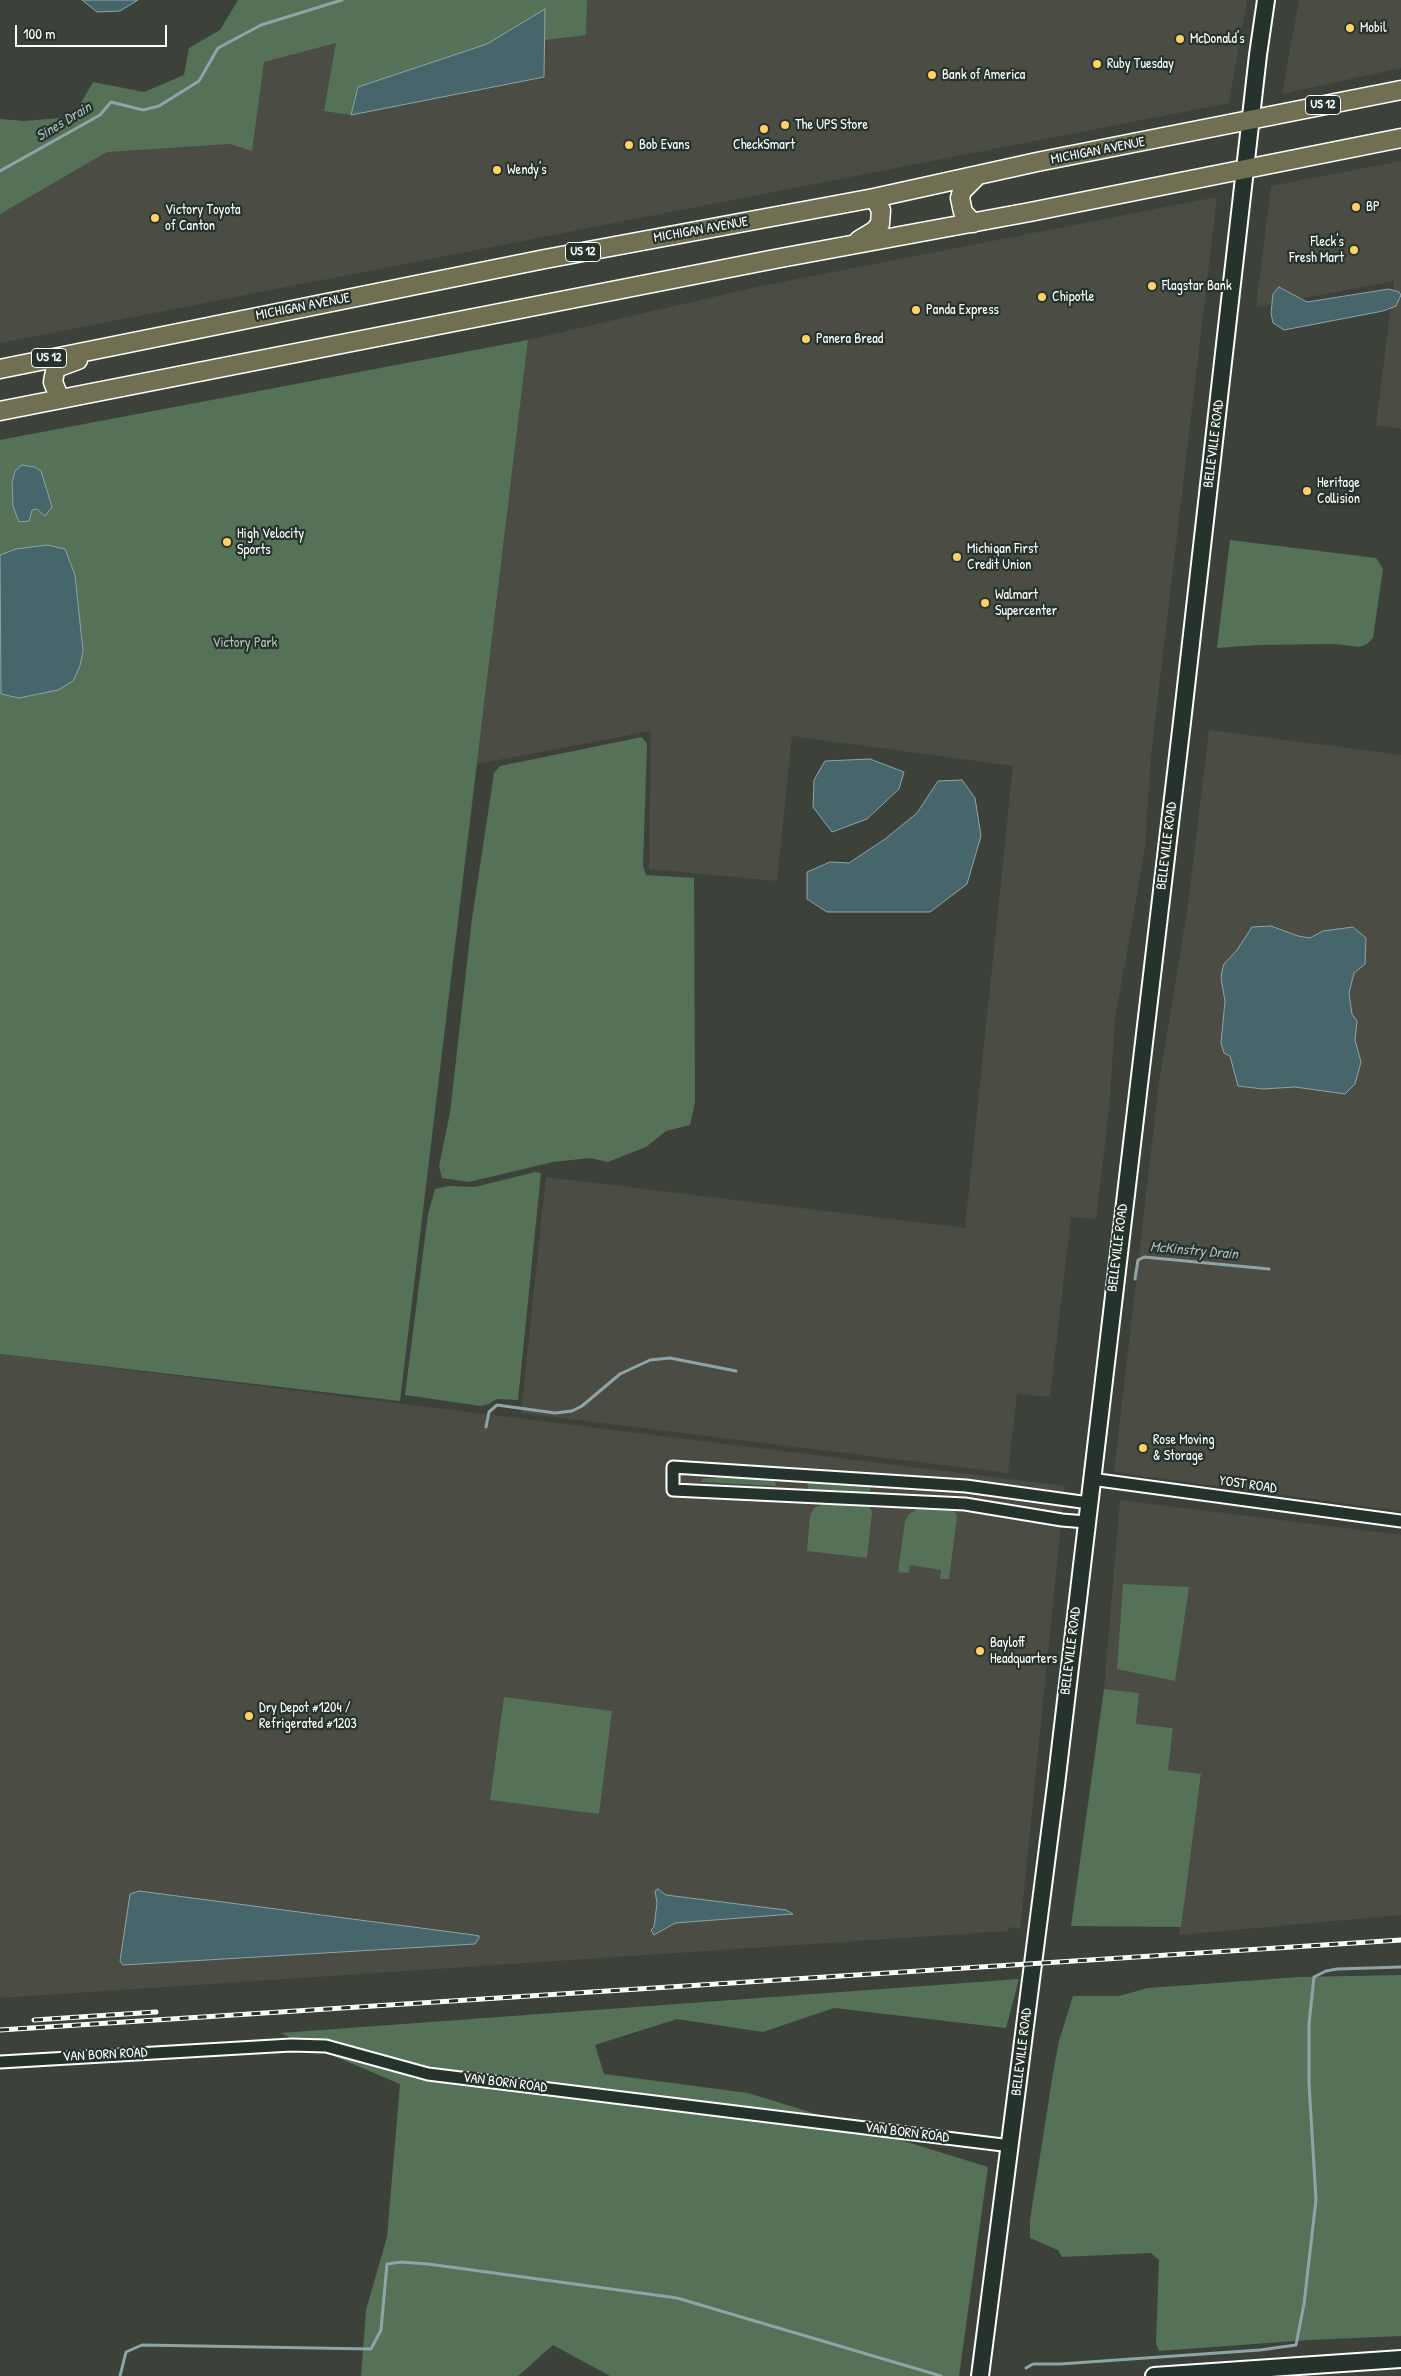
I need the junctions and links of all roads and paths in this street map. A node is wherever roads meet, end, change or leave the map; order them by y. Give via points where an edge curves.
1 (1266, 0) edge
2 (1401, 90) edge
3 (1251, 120) junction
4 (1401, 138) edge
5 (1246, 169) junction
6 (978, 175) junction
7 (874, 198) junction
8 (973, 223) junction
9 (850, 245) junction
10 (179, 332) junction
11 (0, 369) edge
12 (60, 399) junction
13 (0, 410) edge
14 (798, 1475) junction
15 (1091, 1479) junction
16 (894, 1481) junction
17 (966, 1486) junction
18 (797, 1496) junction
19 (893, 1501) junction
20 (1089, 1503) junction
21 (965, 1504) junction
22 (1401, 1521) edge
23 (1086, 1522) junction
24 (0, 2062) edge
25 (1011, 2146) junction
26 (1401, 2360) edge
27 (980, 2376) edge
28 (1154, 2376) edge

1 - 3 main road, BELLEVILLE ROAD
2 - 3 main road, MICHIGAN AVENUE / US 12
3 - 5 main road, BELLEVILLE ROAD
3 - 6 main road, MICHIGAN AVENUE / US 12
4 - 5 main road
5 - 8 main road
5 - 15 main road, BELLEVILLE ROAD
6 - 7 main road, MICHIGAN AVENUE / US 12
6 - 8 main road via 962,191 960,198 963,212
7 - 9 main road via 881,210 878,228
7 - 10 main road, MICHIGAN AVENUE / US 12
8 - 9 main road
9 - 12 main road
10 - 11 main road, MICHIGAN AVENUE / US 12
10 - 12 main road via 172,342 58,367 53,382
12 - 13 main road
14 - 16 street
14 - 18 street
14 - 18 street via 673,1467 673,1490
15 - 20 main road, BELLEVILLE ROAD
15 - 22 street, YOST ROAD
16 - 17 street
16 - 19 street
17 - 20 street
17 - 21 street
18 - 19 street
19 - 21 street
20 - 23 main road, BELLEVILLE ROAD
21 - 23 street
23 - 25 main road, BELLEVILLE ROAD
24 - 25 street, VAN BORN ROAD via 291,2045 326,2046 428,2074
25 - 27 main road, BELLEVILLE ROAD
26 - 28 main road

